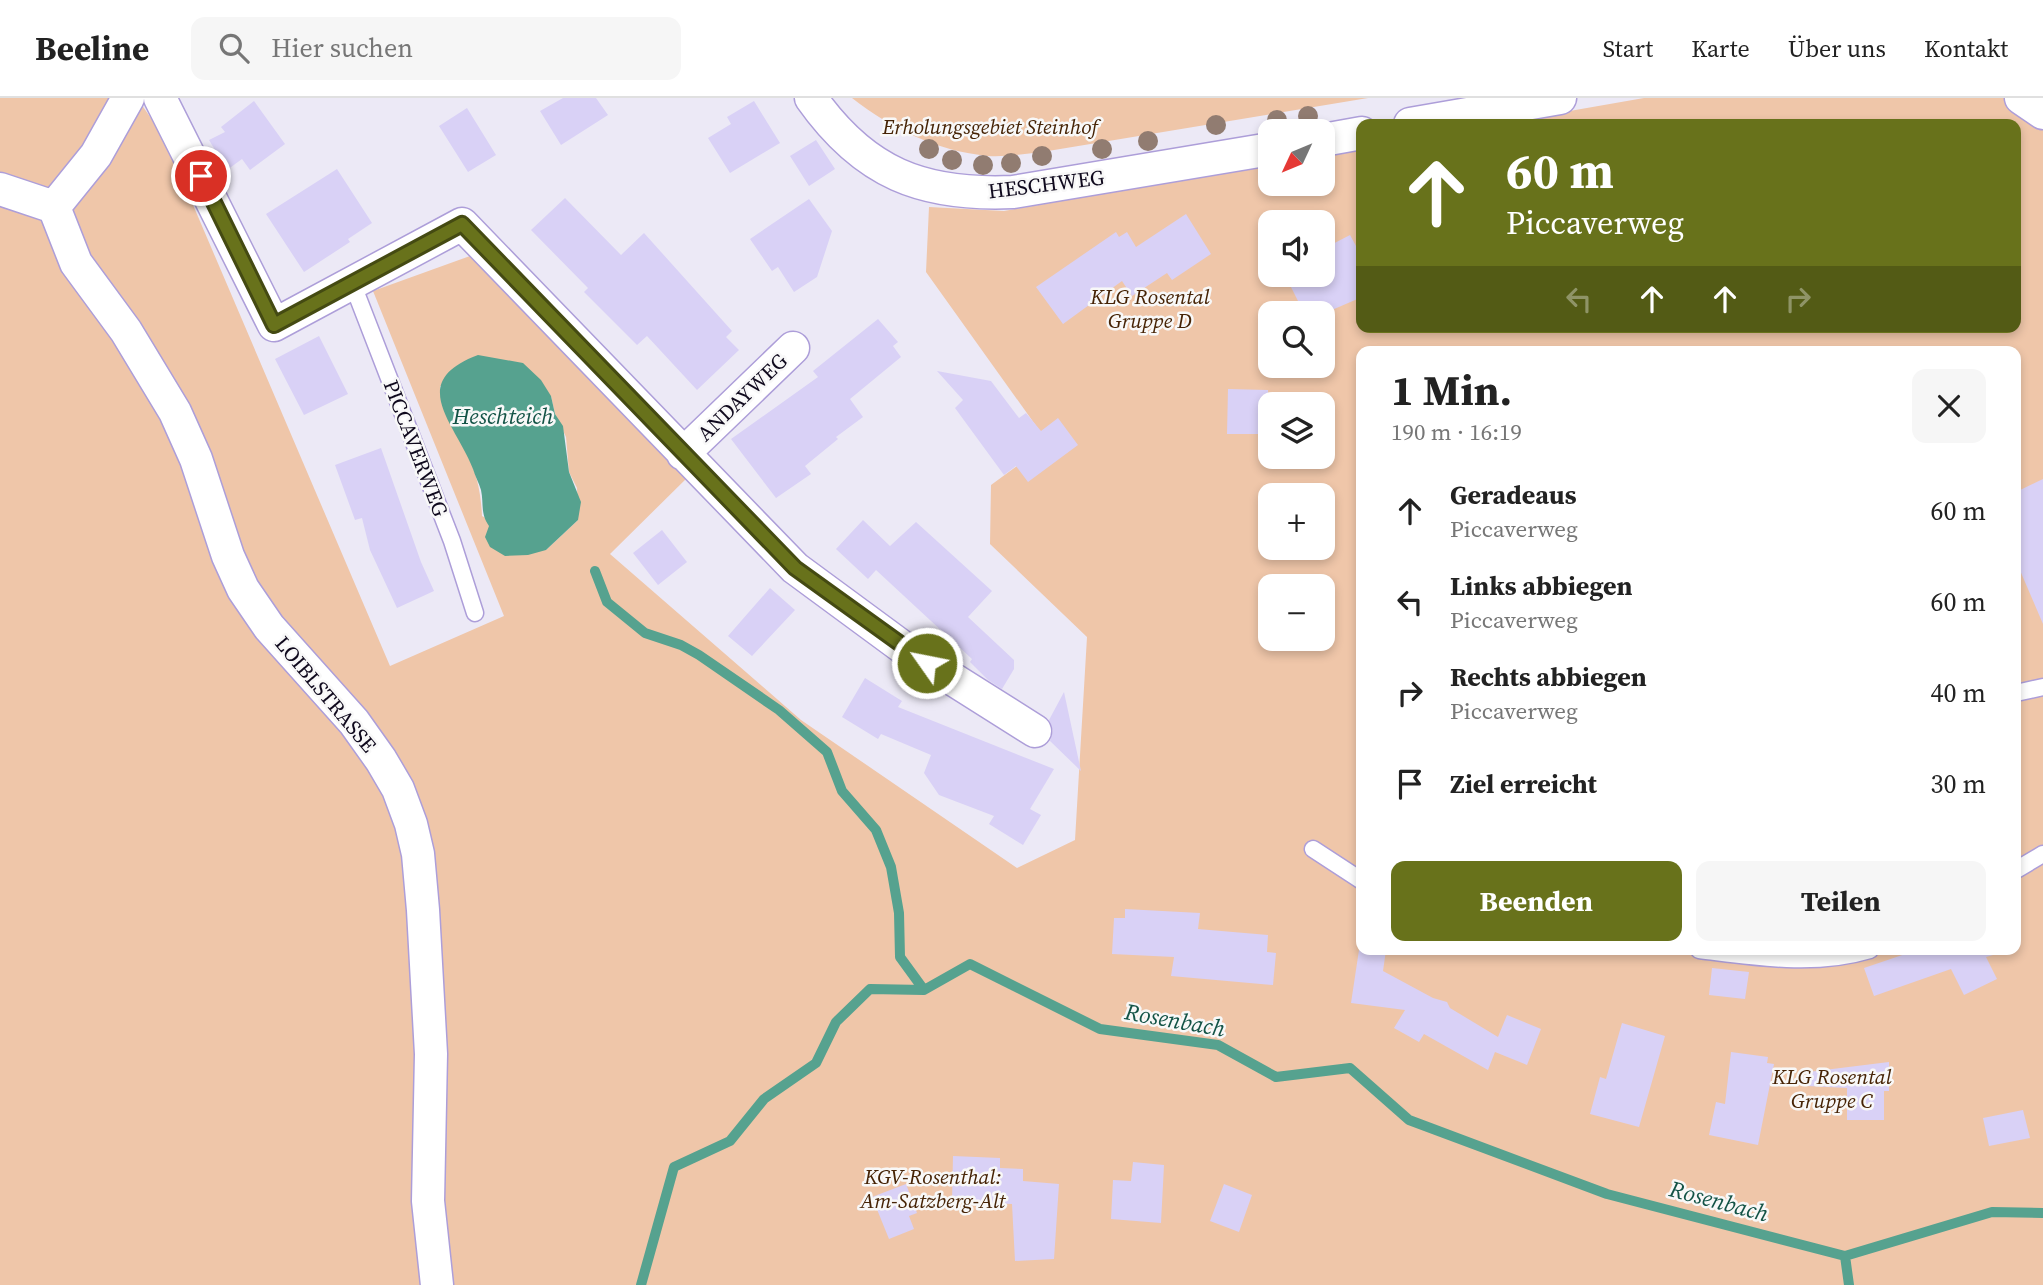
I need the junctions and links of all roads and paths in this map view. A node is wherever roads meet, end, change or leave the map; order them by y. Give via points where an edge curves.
1 (128, 98) edge
2 (160, 98) edge
3 (811, 98) edge
4 (1560, 98) edge
5 (2021, 98) edge
6 (2043, 113) edge
7 (1439, 119) edge
8 (1356, 134) edge
9 (1335, 137) edge
10 (1258, 151) edge
11 (0, 189) edge
12 (54, 207) junction
13 (353, 285) junction
14 (793, 348) dead end
15 (684, 454) junction
16 (475, 613) dead end
17 (2043, 687) edge
18 (2021, 692) edge
19 (1035, 731) dead end
20 (1313, 849) dead end
21 (2043, 855) edge
22 (2021, 867) edge
23 (1356, 877) edge
24 (1743, 955) edge
25 (1854, 955) edge
26 (437, 1285) edge

1 - 12 street via 96,155
2 - 13 street via 274,325
3 - 10 street, HESCHWEG via 845,141 872,163 910,180 986,194
4 - 7 street
5 - 6 street
8 - 9 street
11 - 12 street
12 - 26 street, LOIBLSTRASSE via 76,262 132,340 175,412 243,589 269,627 382,760 411,824 423,910 431,1054 428,1201
13 - 15 street via 462,224
13 - 16 lane, PICCAVERWEG via 452,541
14 - 15 street, ANDAYWEG
15 - 19 street, ANDAYWEG via 795,568 905,649
17 - 18 lane
20 - 23 lane
21 - 22 lane
24 - 25 lane via 1796,961

